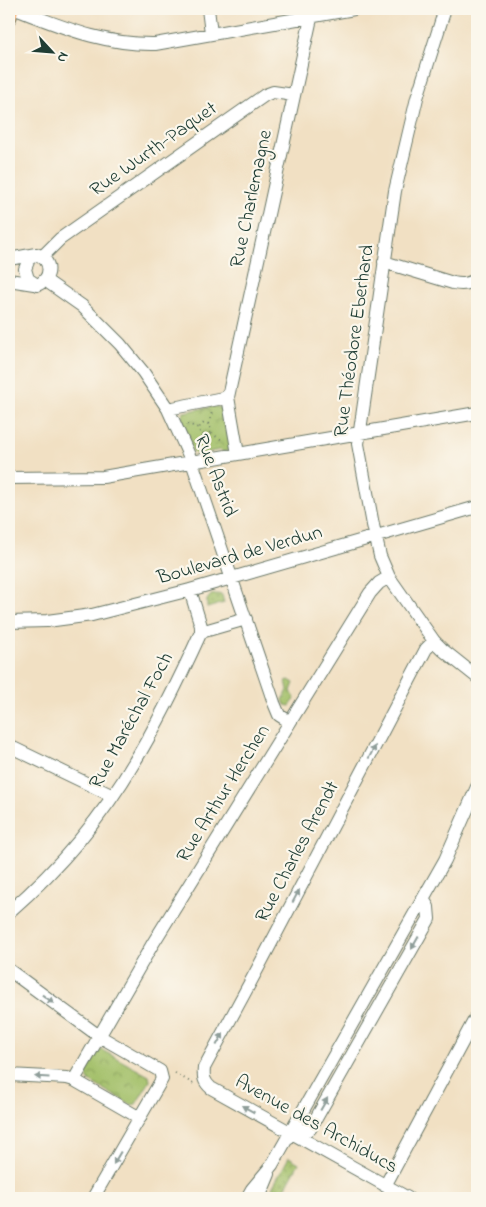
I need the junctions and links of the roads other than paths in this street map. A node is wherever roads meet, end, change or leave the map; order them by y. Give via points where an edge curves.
1 (11, 9) edge
2 (15, 9) edge
3 (208, 9) edge
4 (354, 9) edge
5 (445, 9) edge
6 (312, 13) edge
7 (9, 17) edge
8 (212, 33) junction
9 (294, 96) junction
10 (39, 255) junction
11 (13, 257) edge
12 (384, 262) junction
13 (477, 279) edge
14 (9, 280) edge
15 (41, 282) junction
16 (228, 397) junction
17 (168, 409) junction
18 (477, 413) edge
19 (359, 433) junction
20 (238, 454) junction
21 (192, 462) junction
22 (9, 478) edge
23 (477, 507) edge
24 (375, 536) junction
25 (389, 577) junction
26 (232, 578) junction
27 (190, 590) junction
28 (246, 619) junction
29 (9, 622) edge
30 (202, 632) junction
31 (434, 640) junction
32 (477, 677) edge
33 (290, 722) junction
34 (9, 746) edge
35 (477, 787) edge
36 (112, 796) junction
37 (423, 899) junction
38 (9, 912) edge
39 (9, 970) edge
40 (375, 983) junction
41 (388, 990) junction
42 (477, 1015) edge
43 (98, 1036) junction
44 (332, 1059) junction
45 (346, 1066) junction
46 (9, 1075) edge
47 (74, 1080) junction
48 (200, 1084) joint
49 (140, 1118) junction
50 (290, 1132) junction
51 (272, 1165) junction
52 (386, 1186) junction
53 (94, 1198) edge
54 (247, 1198) edge
55 (258, 1198) edge
56 (408, 1198) edge

1 - 7 main road
2 - 8 street via 79,33 125,43 155,44
3 - 8 street
4 - 6 street
5 - 12 street, Rue Théodore Eberhard via 408,134
6 - 8 street
6 - 9 street, Rue Charlemagne
9 - 10 street, Rue Wurth-Paquet via 274,92 264,95
9 - 16 street, Rue Charlemagne
10 - 11 street
10 - 15 street via 49,267
10 - 15 street via 29,258 25,269 28,279
12 - 13 street via 453,283 470,283
12 - 19 street, Rue Théodore Eberhard
14 - 15 street, Rue Astrid
15 - 17 street, Rue Astrid via 82,306 114,338
16 - 17 street
16 - 20 street, Rue Charlemagne
17 - 21 street, Rue Astrid
18 - 19 street
19 - 20 street
19 - 24 street, Rue Théodore Eberhard via 358,444
20 - 21 street
21 - 22 street via 103,477
21 - 26 street, Rue Astrid
23 - 24 street, Boulevard de Verdun
24 - 25 street, Rue Théodore Eberhard
24 - 26 street, Boulevard de Verdun
25 - 31 street, Rue Théodore Eberhard
25 - 33 street, Rue Arthur Herchen via 370,592
26 - 27 street, Boulevard de Verdun
26 - 28 street, Rue Astrid
27 - 29 street, Boulevard de Verdun via 92,615
27 - 30 street
28 - 30 street
28 - 33 street, Rue Astrid via 279,715
30 - 36 street, Rue Maréchal Foch via 135,762
31 - 32 street, Rue Théodore Eberhard
48 -> 31 street, Rue Charles Arendt via 204,1068 426,649
33 - 43 street, Rue Arthur Herchen
34 - 36 street
35 - 37 street via 445,860
36 - 38 street, Rue Maréchal Foch via 53,870
37 - 40 street
37 -> 41 street via 429,919
39 -> 43 street
40 - 41 street
40 - 44 street
41 - 45 street
42 - 52 street
43 - 47 street, Rue Arthur Herchen
43 - 49 street via 160,1071 162,1079
44 - 45 street
44 - 50 street
50 -> 45 street via 310,1128
47 -> 46 street
47 - 49 street
50 -> 48 street, Avenue des Archiducs
49 -> 53 street
50 - 51 street
50 - 52 street, Avenue des Archiducs
51 - 54 street
51 - 55 street
52 - 56 street, Avenue des Archiducs

